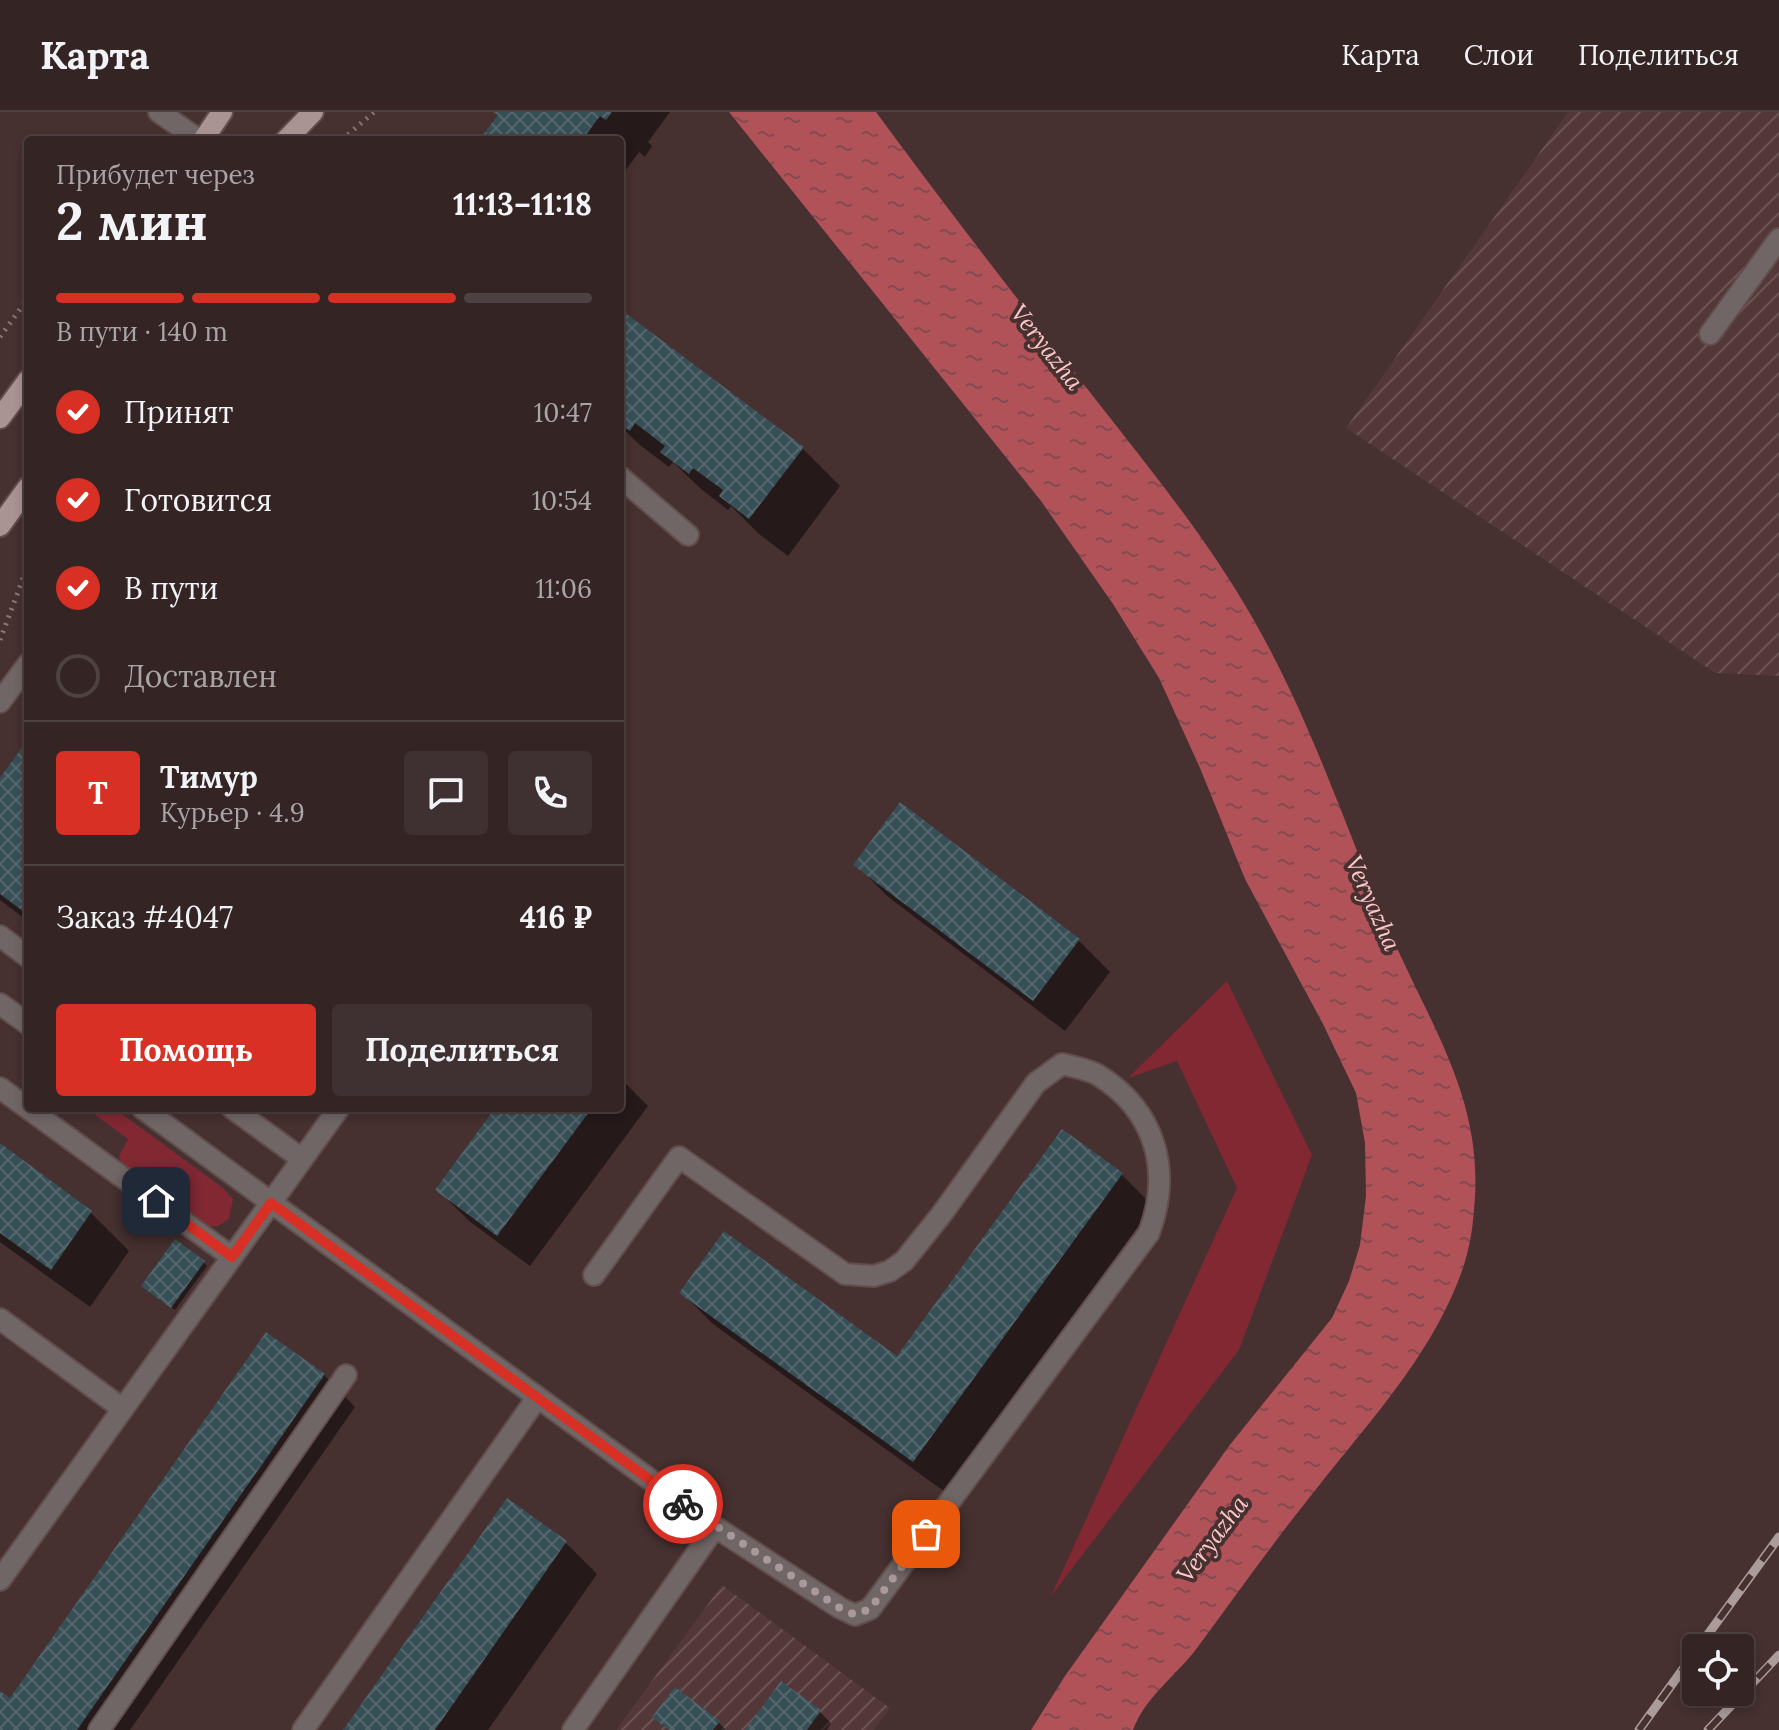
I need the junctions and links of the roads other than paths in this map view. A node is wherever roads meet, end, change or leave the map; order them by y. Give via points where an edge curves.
1 (159, 112) edge
2 (222, 112) edge
3 (313, 112) edge
4 (195, 136) edge
5 (204, 136) edge
6 (290, 136) edge
7 (1779, 239) edge
8 (1710, 334) dead end
9 (24, 385) edge
10 (0, 418) edge
11 (624, 480) edge
12 (24, 493) edge
13 (0, 526) edge
14 (688, 535) dead end
15 (24, 669) edge
16 (0, 702) edge
17 (0, 936) edge
18 (24, 954) edge
19 (0, 1004) edge
20 (24, 1021) edge
21 (0, 1088) edge
22 (24, 1105) edge
23 (33, 1112) edge
24 (147, 1112) edge
25 (237, 1112) edge
26 (336, 1112) edge
27 (302, 1159) junction
28 (271, 1203) junction
29 (232, 1257) junction
30 (594, 1275) dead end
31 (0, 1319) edge
32 (346, 1375) dead end
33 (537, 1398) junction
34 (123, 1409) junction
35 (715, 1527) junction
36 (0, 1580) edge
37 (99, 1730) edge
38 (303, 1730) edge
39 (573, 1730) edge

1 - 4 lane
2 - 5 main road
3 - 6 main road
7 - 8 lane
9 - 10 main road
11 - 14 lane
12 - 13 main road
15 - 16 lane
17 - 18 lane
19 - 20 lane
21 - 22 lane
23 - 29 lane
24 - 28 lane
25 - 27 lane
26 - 27 lane
27 - 28 lane
28 - 29 lane
28 - 33 lane
29 - 34 lane
30 - 35 lane via 679,1157 845,1274 890,1271 941,1215 1036,1083 1062,1064 1097,1074 1138,1109 1154,1140 1160,1173 1158,1209 1149,1233 870,1609 855,1615 840,1608
31 - 34 lane
32 - 37 lane
33 - 35 lane
33 - 38 lane
34 - 36 lane
35 - 39 lane

